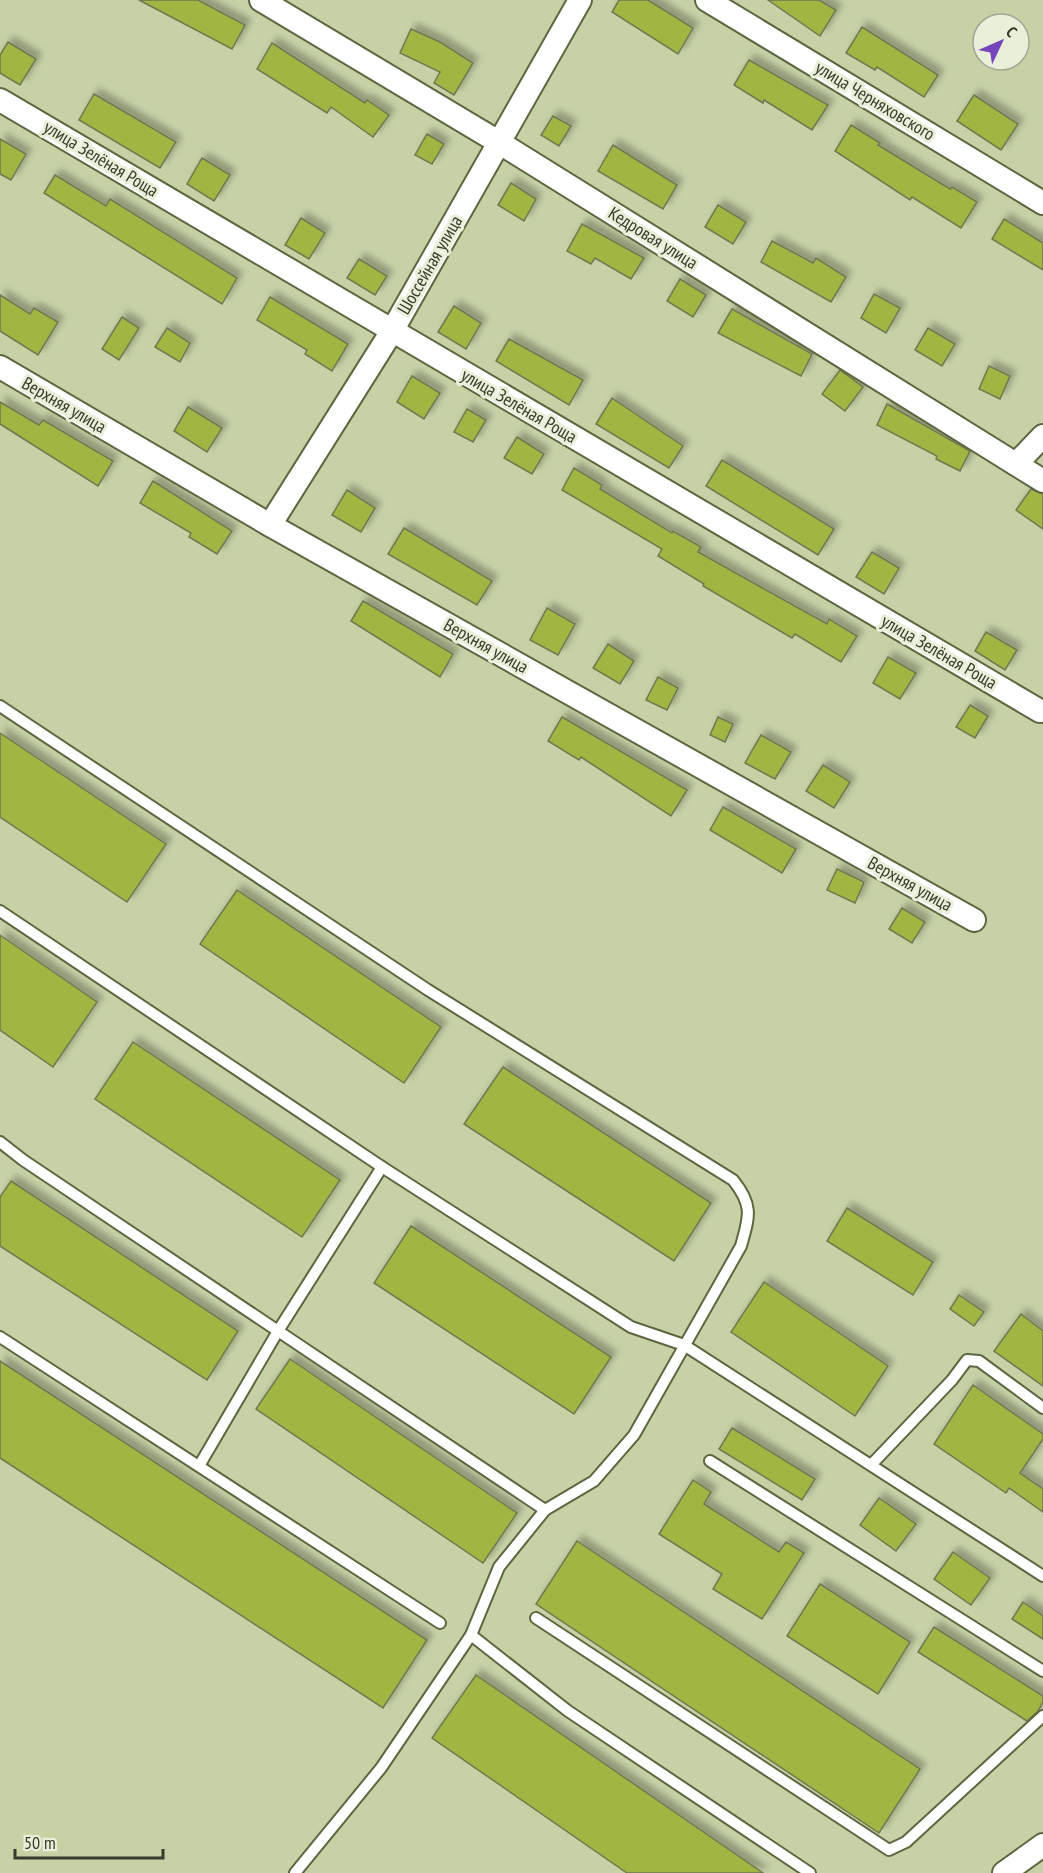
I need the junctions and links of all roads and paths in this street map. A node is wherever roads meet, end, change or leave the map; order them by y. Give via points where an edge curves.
1 (261, 0) edge
2 (580, 0) edge
3 (707, 0) edge
4 (0, 100) edge
5 (500, 143) junction
6 (1043, 202) edge
7 (392, 331) junction
8 (0, 368) edge
9 (1043, 436) edge
10 (1016, 464) junction
11 (1043, 481) edge
12 (270, 525) junction
13 (0, 706) edge
14 (1040, 711) dead end
15 (0, 911) edge
16 (974, 920) dead end
17 (0, 1142) edge
18 (382, 1167) junction
19 (278, 1331) junction
20 (0, 1337) edge
21 (684, 1345) junction
22 (1043, 1408) edge
23 (710, 1461) dead end
24 (872, 1465) junction
25 (200, 1466) junction
26 (545, 1510) junction
27 (1043, 1576) edge
28 (536, 1618) dead end
29 (440, 1623) dead end
30 (471, 1635) junction
31 (1043, 1671) edge
32 (1043, 1716) edge
33 (1043, 1845) edge
34 (295, 1873) edge
35 (810, 1873) edge
36 (1004, 1873) edge

1 - 5 street, Кедровая улица
2 - 5 street, Шоссейная улица
3 - 6 street, улица Черняховского
4 - 7 street, улица Зелёная Роща
5 - 7 street, Шоссейная улица
5 - 10 street, Кедровая улица
7 - 12 street, Шоссейная улица
7 - 14 street, улица Зелёная Роща
8 - 12 street, Верхняя улица
9 - 10 street
10 - 11 street, Кедровая улица
12 - 16 street, Верхняя улица
13 - 21 lane via 428,990 733,1180 746,1196 750,1215 741,1246
15 - 18 lane
17 - 19 lane
18 - 19 lane
18 - 21 lane via 631,1327
19 - 25 lane
19 - 26 lane
20 - 25 lane
21 - 24 lane
21 - 26 lane via 633,1435 594,1481
22 - 24 lane via 979,1361 968,1360
23 - 31 lane
24 - 27 lane
25 - 29 lane
26 - 30 lane via 499,1567
28 - 32 lane via 889,1850 906,1842
30 - 34 lane via 381,1768
30 - 35 lane via 568,1711
33 - 36 street

